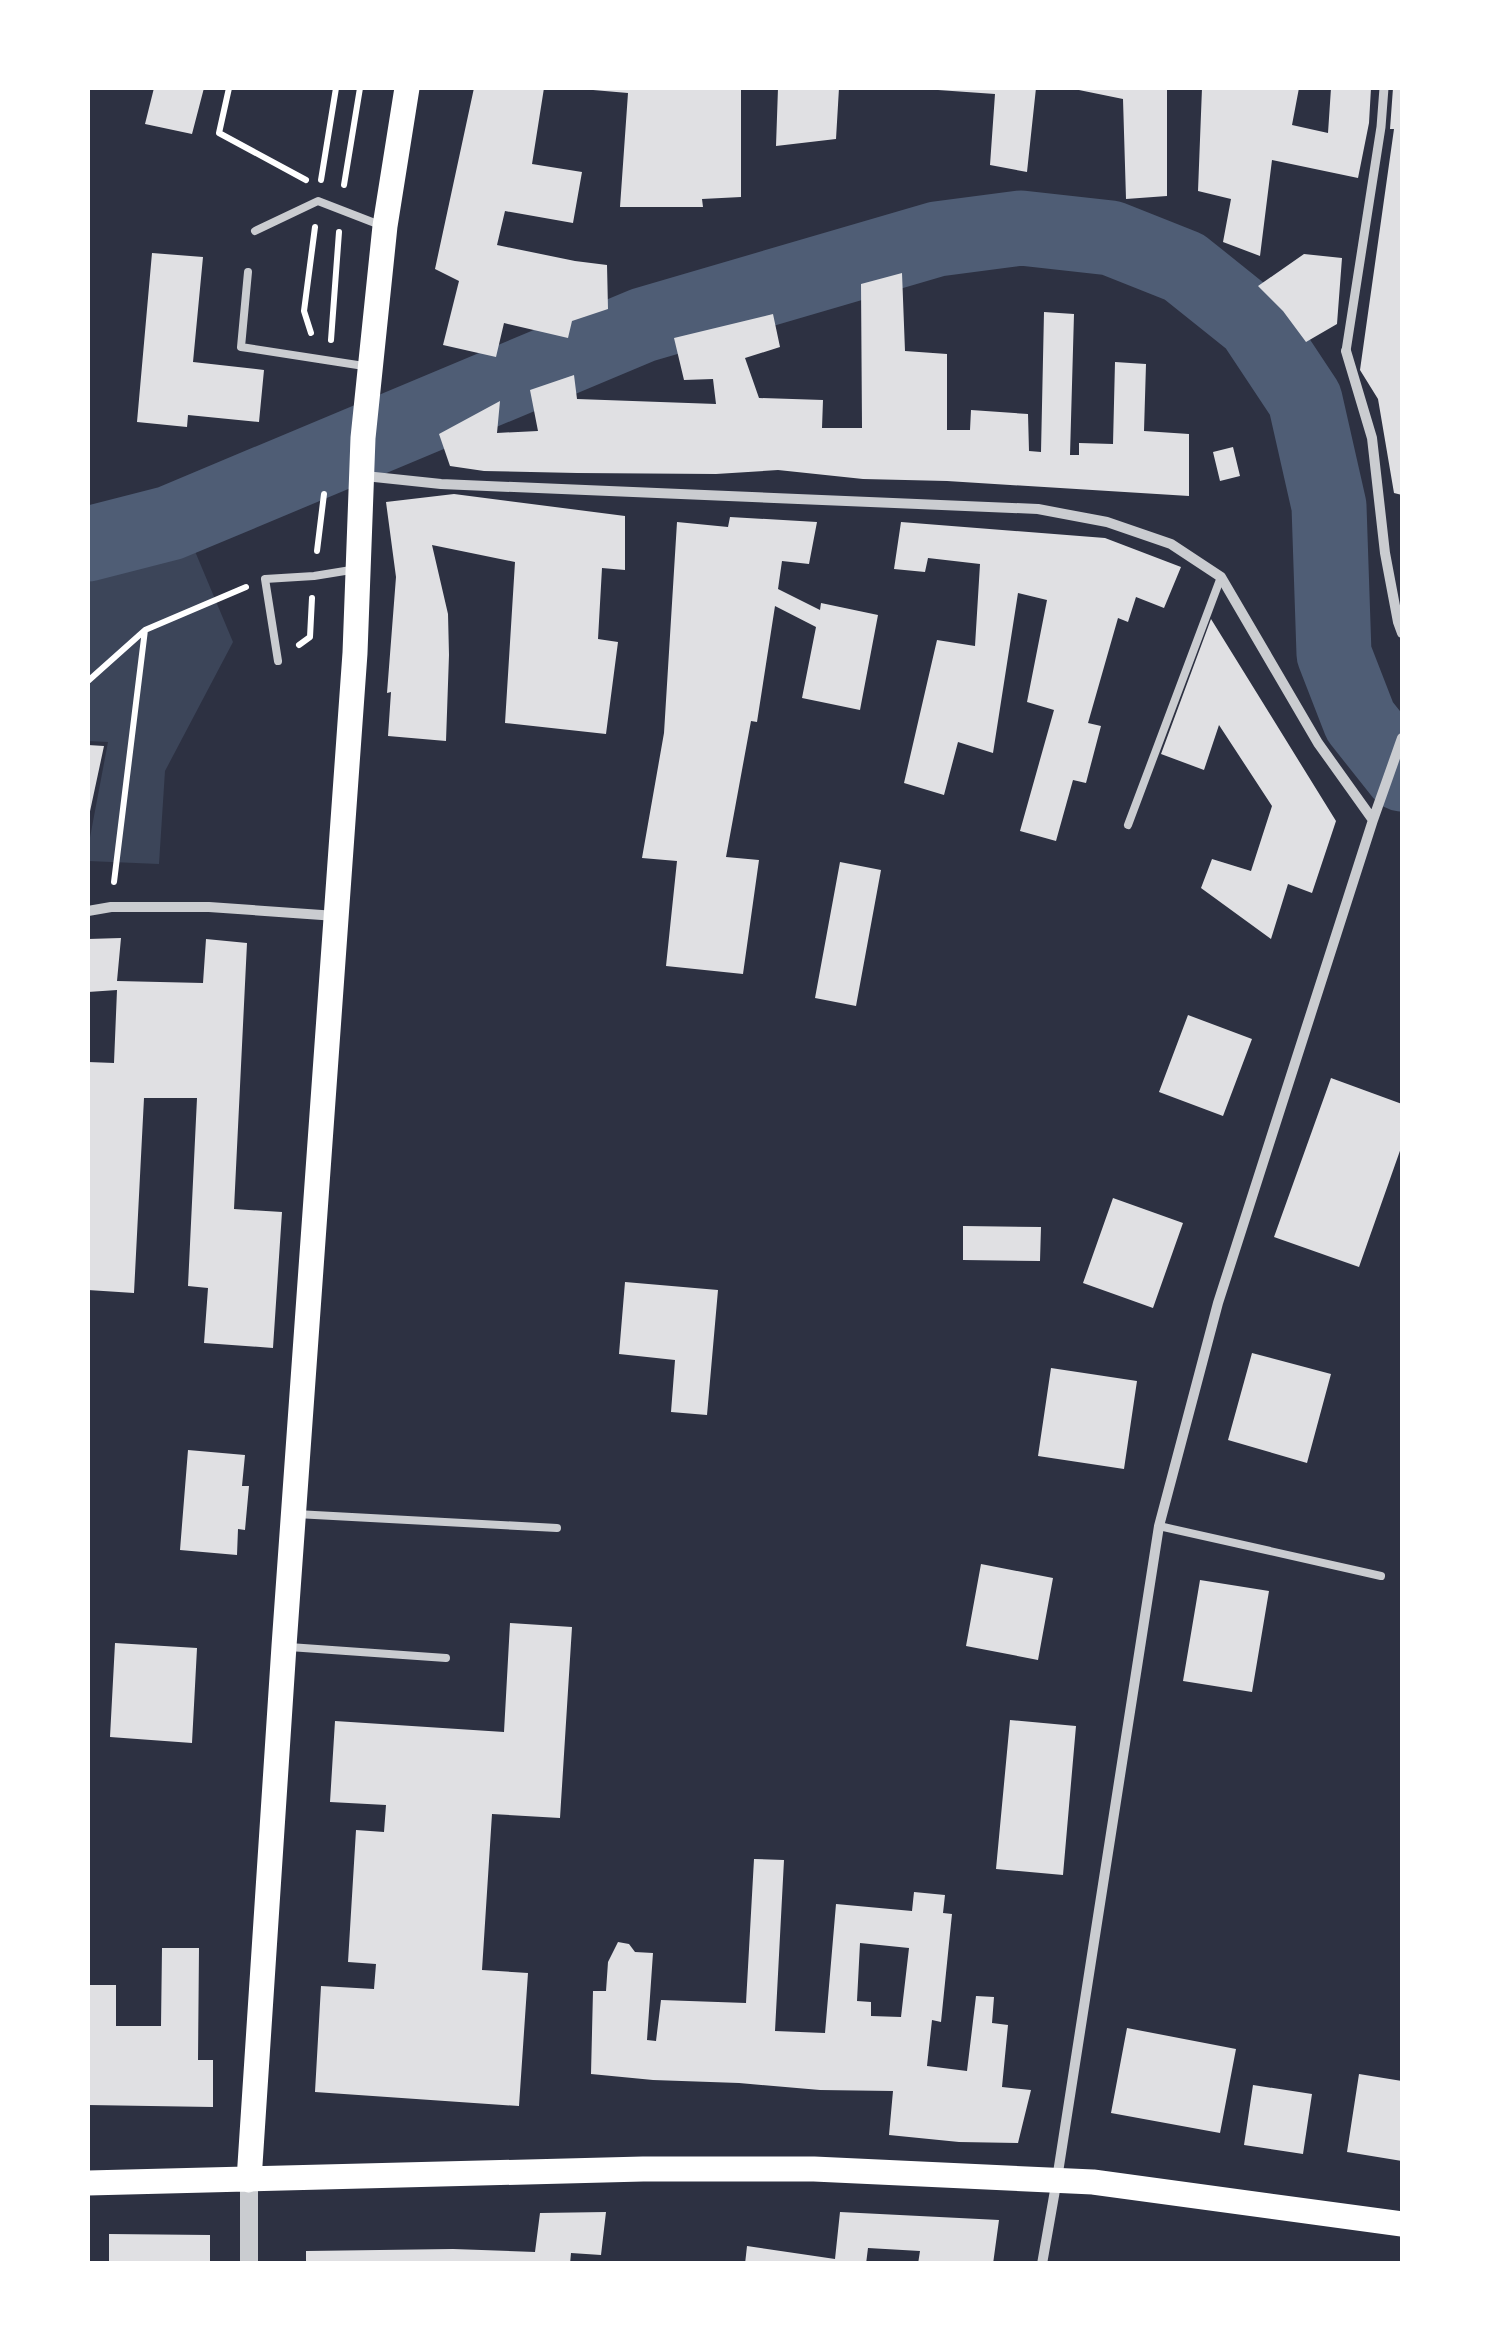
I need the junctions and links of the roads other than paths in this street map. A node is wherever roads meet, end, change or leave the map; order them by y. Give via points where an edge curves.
1 (407, 88) edge
2 (1384, 88) edge
3 (384, 226) junction
4 (255, 231) dead end
5 (248, 272) dead end
6 (1346, 352) joint
7 (370, 367) junction
8 (362, 471) junction
9 (358, 569) junction
10 (1221, 577) junction
11 (1402, 632) edge
12 (278, 661) dead end
13 (1402, 738) edge
14 (1373, 820) junction
15 (1128, 825) dead end
16 (88, 911) edge
17 (336, 916) junction
18 (294, 1514) junction
19 (1158, 1526) junction
20 (556, 1528) dead end
21 (1381, 1576) dead end
22 (284, 1646) junction
23 (446, 1658) dead end
24 (249, 2180) junction
25 (1058, 2180) junction
26 (88, 2183) edge
27 (1402, 2224) edge
28 (249, 2264) edge
29 (1042, 2264) edge

1 - 3 main road
2 - 6 street
3 - 4 lane via 318,202
3 - 7 main road
5 - 7 lane via 241,348
6 - 11 street via 1372,438
7 - 8 main road
8 - 9 main road
8 - 10 street via 441,484 1038,509 1171,544
9 - 12 lane via 265,578
9 - 17 main road
10 - 14 street via 1318,742
10 - 15 lane
13 - 14 street
14 - 19 street via 1218,1303
16 - 17 street via 209,907
17 - 18 main road
18 - 20 lane
18 - 22 main road
19 - 21 lane
19 - 25 street
22 - 23 lane
22 - 24 main road
24 - 25 main road via 643,2169
24 - 26 main road
24 - 28 street
25 - 27 main road
25 - 29 street

